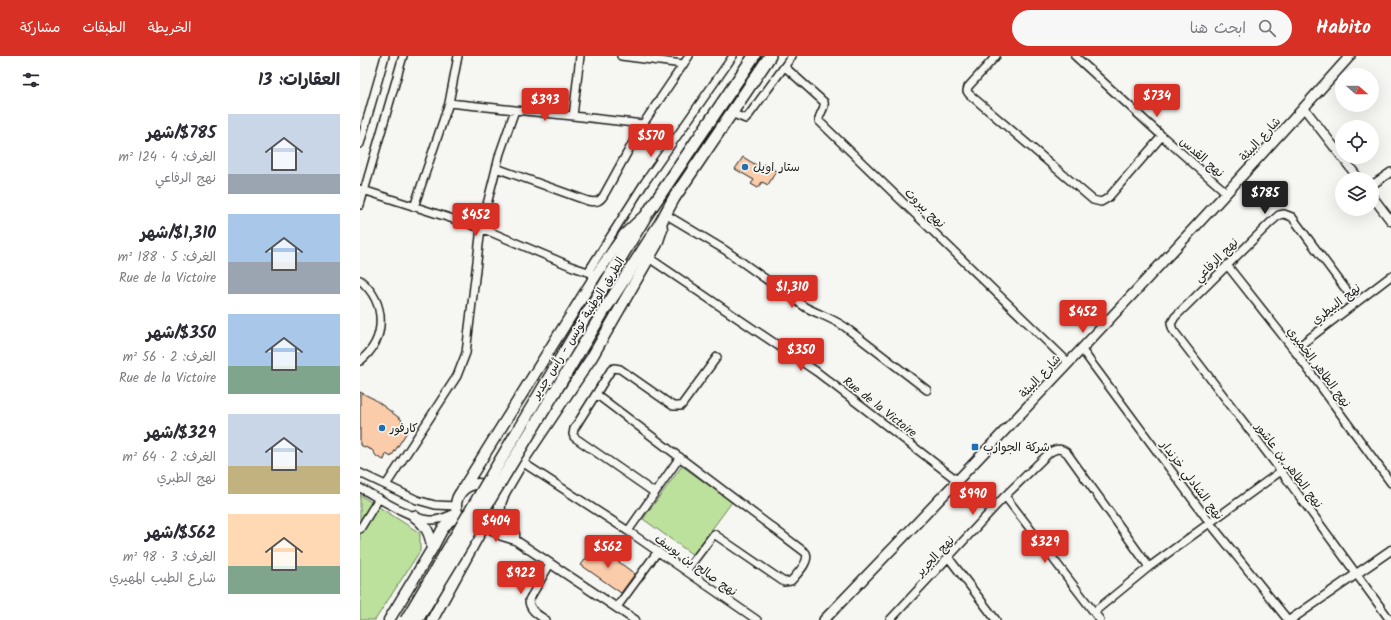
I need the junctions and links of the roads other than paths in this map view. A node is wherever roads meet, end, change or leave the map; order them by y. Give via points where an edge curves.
1 (385, 56) edge
2 (403, 56) edge
3 (458, 56) edge
4 (580, 56) edge
5 (621, 56) edge
6 (688, 56) edge
7 (733, 56) edge
8 (754, 56) edge
9 (770, 56) edge
10 (792, 56) edge
11 (996, 56) edge
12 (1075, 56) edge
13 (1350, 56) edge
14 (683, 64) junction
15 (785, 66) junction
16 (449, 104) junction
17 (1304, 108) junction
18 (515, 110) junction
19 (731, 113) junction
20 (573, 116) junction
21 (643, 124) junction
22 (1162, 136) junction
23 (360, 144) edge
24 (496, 168) junction
25 (1354, 172) edge
26 (1391, 172) edge
27 (1379, 180) edge
28 (362, 190) edge
29 (1227, 193) junction
30 (360, 205) edge
31 (1379, 205) edge
32 (414, 207) junction
33 (647, 214) junction
34 (663, 218) junction
35 (1391, 221) edge
36 (481, 228) junction
37 (649, 258) junction
38 (1227, 265) junction
39 (592, 273) junction
40 (1391, 276) edge
41 (360, 280) edge
42 (1356, 303) junction
43 (1171, 324) joint
44 (1082, 350) junction
45 (1294, 350) junction
46 (717, 357) dead end
47 (360, 361) edge
48 (1069, 363) junction
49 (927, 390) dead end
50 (596, 394) junction
51 (680, 457) junction
52 (522, 462) junction
53 (1281, 471) junction
54 (360, 473) edge
55 (958, 481) junction
56 (1391, 483) edge
57 (386, 485) junction
58 (360, 488) edge
59 (461, 492) junction
60 (655, 493) junction
61 (1005, 496) junction
62 (379, 498) junction
63 (499, 509) junction
64 (457, 512) junction
65 (414, 516) junction
66 (1210, 523) junction
67 (484, 526) junction
68 (360, 529) edge
69 (628, 531) junction
70 (515, 540) junction
71 (432, 549) junction
72 (1391, 550) edge
73 (658, 552) junction
74 (948, 556) junction
75 (550, 564) junction
76 (1149, 567) junction
77 (686, 571) junction
78 (1357, 574) junction
79 (617, 607) junction
80 (1094, 612) junction
81 (389, 620) edge
82 (406, 620) edge
83 (417, 620) edge
84 (432, 620) edge
85 (546, 620) edge
86 (635, 620) edge
87 (756, 620) edge
88 (824, 620) edge
89 (890, 620) edge
90 (996, 620) edge
91 (1100, 620) edge
92 (1289, 620) edge
93 (1390, 620) edge

1 - 23 street
2 - 28 street
3 - 16 street
4 - 20 street
5 - 14 street
6 - 14 street
7 - 39 street via 645,182
8 - 33 highway, الطريق الوطنية تونس - رأس جدير
9 - 19 highway, الطريق الوطنية تونس - رأس جدير
10 - 15 street
11 - 22 street via 968,88 969,94 1096,202 1108,198
12 - 22 street, نهج القدس
13 - 17 main road, شارع البيئة
14 - 21 street
15 - 19 street via 746,119
15 - 48 street, نهج بيروت via 824,102 825,106 819,116 820,121
16 - 18 street
16 - 32 street
17 - 25 street
17 - 29 main road, شارع البيئة
18 - 20 street
18 - 24 street
19 - 34 highway, الطريق الوطنية تونس - رأس جدير
20 - 21 street
21 - 24 street via 606,193 597,202
22 - 29 street, نهج القدس
24 - 36 street
26 - 27 street
28 - 30 street
28 - 32 street
29 - 44 main road, شارع البيئة
31 - 35 street
32 - 36 street
33 - 39 main road via 624,235
33 - 82 highway, الطريق الوطنية تونس - رأس جدير, bridge
34 - 37 main road via 657,244
34 - 49 street via 725,250 804,307 835,320
34 - 83 highway, الطريق الوطنية تونس - رأس جدير, bridge
36 - 39 street
36 - 57 street via 466,353 457,376
37 - 52 main road via 592,357
37 - 55 street, Rue de la Victoire via 811,368
38 - 42 street, نهج الرفاعي via 1271,222 1279,216 1288,214
38 - 43 street, نهج الرفاعي
38 - 45 street, نهج الطاهر الخميري
39 - 59 main road
40 - 42 street, نهج البيطري
41 - 47 street via 373,294 380,316 380,329 370,352
42 - 45 street, نهج البيطري
43 - 53 street, نهج الطاهر بن عاشور
44 - 48 main road, شارع البيئة
44 - 66 street, نهج الشادلي خزندار
45 - 56 street, نهج الطاهر الخميري
46 - 50 street via 681,406 673,406 616,368 611,370
48 - 55 main road, شارع البيئة
50 - 51 street
50 - 60 street via 574,430 574,437
51 - 60 street
51 - 77 street via 808,556 792,581 784,582 714,534
52 - 63 main road via 504,493
52 - 69 street, نهج صالح بن يوسف
53 - 66 street
53 - 78 street, نهج الطاهر بن عاشور
54 - 57 street
55 - 88 main road, شارع البيئة
57 - 64 street via 423,502
58 - 62 street
59 - 63 main road via 471,485 484,485 495,492
59 - 64 main road via 457,499
60 - 69 street
61 - 74 street, نهج الجرير
61 - 76 street, نهج الجرير via 1052,451 1060,449 1067,453
61 - 80 street
62 - 65 street
62 - 68 street
63 - 67 main road via 491,523
63 - 70 street via 515,534
64 - 65 street via 439,520
64 - 67 main road via 469,526
64 - 71 main road via 442,530
65 - 71 main road via 428,530
66 - 76 street
66 - 92 street, نهج الشادلي خزندار
67 - 70 street
67 - 84 main road
69 - 73 street, نهج صالح بن يوسف
70 - 75 street
71 - 81 main road
72 - 78 street
73 - 77 street, نهج صالح بن يوسف
73 - 79 street
74 - 89 street, نهج الجرير
74 - 90 street
75 - 79 street
75 - 85 street via 529,600 533,611
76 - 80 street
77 - 87 street, نهج صالح بن يوسف
78 - 92 street
78 - 93 street, نهج الطاهر بن عاشور
79 - 86 street
80 - 91 street

